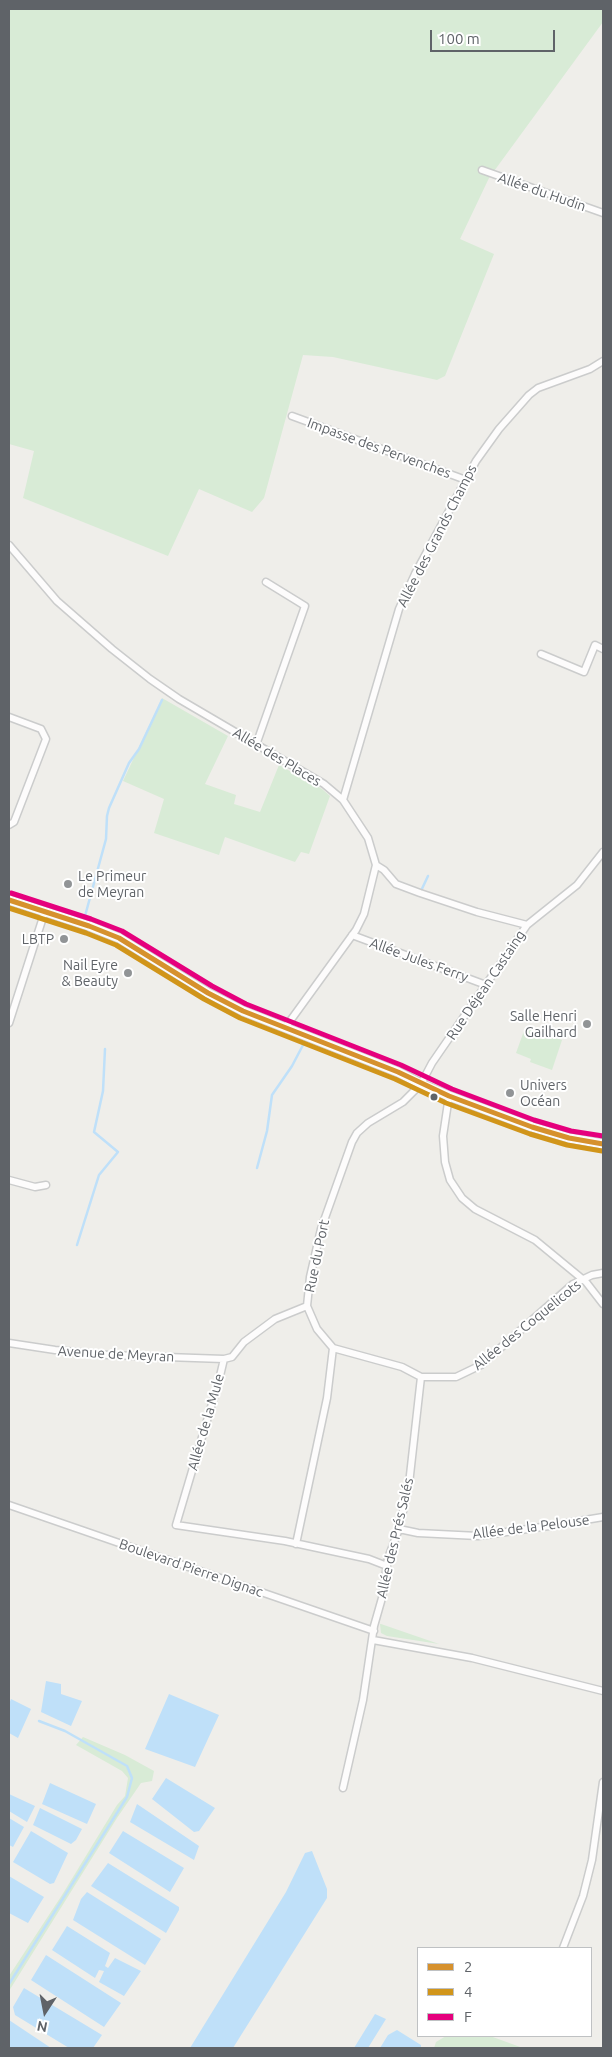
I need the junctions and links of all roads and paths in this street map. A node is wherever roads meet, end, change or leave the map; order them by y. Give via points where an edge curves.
1 (482, 170) dead end
2 (603, 213) edge
3 (603, 362) edge
4 (292, 416) dead end
5 (466, 480) junction
6 (9, 547) edge
7 (266, 582) dead end
8 (603, 649) edge
9 (541, 654) dead end
10 (9, 717) edge
11 (256, 745) junction
12 (343, 800) junction
13 (9, 825) edge
14 (603, 852) edge
15 (376, 865) junction
16 (9, 900) edge
17 (45, 911) junction
18 (527, 925) junction
19 (352, 935) junction
20 (486, 985) junction
21 (9, 1023) edge
22 (285, 1028) junction
23 (421, 1084) junction
24 (449, 1096) junction
25 (603, 1144) edge
26 (9, 1180) edge
27 (46, 1185) dead end
28 (603, 1273) edge
29 (581, 1279) junction
30 (603, 1304) edge
31 (307, 1306) junction
32 (9, 1343) edge
33 (334, 1348) junction
34 (224, 1359) junction
35 (421, 1376) junction
36 (9, 1505) edge
37 (603, 1517) edge
38 (399, 1529) junction
39 (296, 1544) junction
40 (387, 1566) junction
41 (374, 1630) junction
42 (373, 1640) junction
43 (603, 1691) edge
44 (603, 1782) edge
45 (343, 1788) dead end
46 (563, 1947) edge

1 - 2 street, Allée du Hudin
3 - 5 street, Allée des Grands Champs via 538,388 529,395 484,449
4 - 5 street, Impasse des Pervenches
5 - 12 street, Allée des Grands Champs via 414,574 399,609
6 - 11 street, Allée des Places via 57,601 112,649 179,699
7 - 11 street via 305,606
8 - 9 street via 595,645 584,672
10 - 13 street via 41,729 46,739 14,822
11 - 12 street, Allée des Places via 324,784
12 - 15 street, Allée des Places via 368,838
14 - 18 street, Rue Déjean Castaing via 577,885
15 - 18 street via 396,884 477,912
15 - 19 street via 364,914
16 - 17 main road
17 - 21 street
17 - 22 main road via 119,938 224,1003
18 - 20 street, Rue Déjean Castaing
19 - 20 street, Allée Jules Ferry
19 - 22 street
20 - 23 street, Rue Déjean Castaing
22 - 23 main road
23 - 24 main road
23 - 31 street, Rue du Port via 404,1102 368,1123 352,1142 321,1228
24 - 25 main road via 532,1127
24 - 29 street via 443,1136 445,1162 450,1180 462,1198 481,1213 535,1240
26 - 27 street via 35,1187
28 - 29 street, Allée des Coquelicots
29 - 30 street
29 - 35 street, Allée des Coquelicots via 481,1365 456,1377
31 - 33 street, Rue du Port via 317,1329
31 - 34 street, Allée de la Mule via 275,1319 244,1342 232,1357
32 - 34 street, Avenue de Meyran via 108,1356
33 - 35 street via 402,1367
33 - 39 street via 327,1398
34 - 39 street, Allée de la Mule via 176,1525
35 - 38 street, Allée des Prés Salés via 409,1484
36 - 41 street, Boulevard Pierre Dignac
37 - 38 street, Allée de la Pelouse via 478,1536
38 - 40 street, Allée des Prés Salés
39 - 40 street via 369,1559
40 - 41 street, Allée des Prés Salés
41 - 42 street, Allée des Prés Salés
42 - 43 street via 466,1657
42 - 45 street, Allée des Prés Salés
44 - 46 street via 592,1860 583,1896

